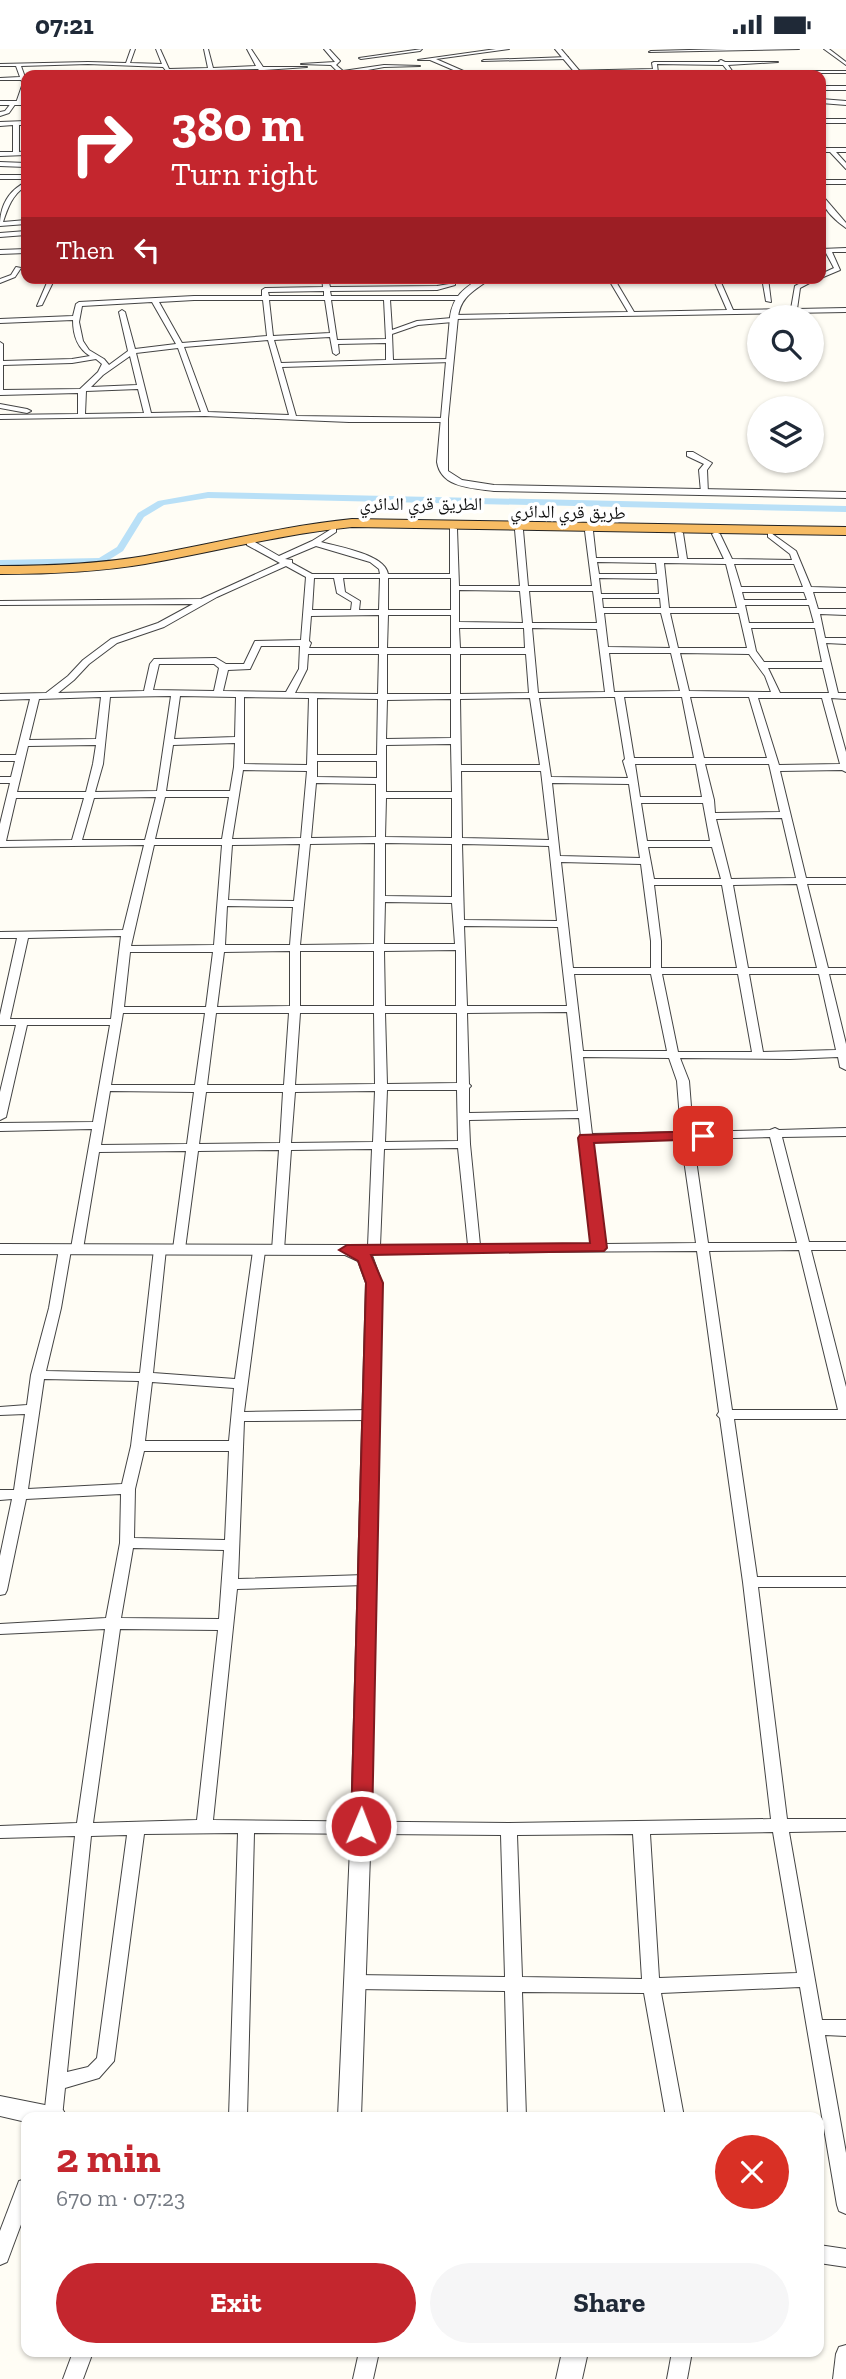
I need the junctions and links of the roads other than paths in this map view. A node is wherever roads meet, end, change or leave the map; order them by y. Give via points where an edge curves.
1 (133, 49) edge
2 (158, 49) edge
3 (206, 49) edge
4 (249, 49) edge
5 (281, 49) edge
6 (309, 49) edge
7 (315, 49) edge
8 (326, 49) edge
9 (357, 49) edge
10 (386, 49) edge
11 (507, 49) edge
12 (560, 49) edge
13 (797, 49) edge
14 (827, 49) edge
15 (298, 50) edge
16 (420, 50) edge
17 (766, 50) edge
18 (480, 51) edge
19 (650, 51) edge
20 (715, 52) junction
21 (393, 53) junction
22 (361, 58) junction
23 (566, 58) junction
24 (430, 59) junction
25 (274, 60) dead end
26 (484, 61) junction
27 (776, 62) junction
28 (59, 63) junction
29 (337, 63) junction
30 (419, 63) junction
31 (724, 64) junction
32 (846, 64) edge
33 (0, 65) edge
34 (18, 65) junction
35 (105, 65) junction
36 (125, 66) junction
37 (304, 66) junction
38 (365, 69) junction
39 (59, 70) edge
40 (98, 70) edge
41 (124, 70) edge
42 (158, 70) edge
43 (166, 70) edge
44 (211, 70) edge
45 (264, 70) edge
46 (306, 70) edge
47 (338, 70) edge
48 (360, 70) edge
49 (417, 70) edge
50 (457, 70) edge
51 (492, 70) edge
52 (576, 70) edge
53 (655, 70) edge
54 (729, 70) edge
55 (781, 70) edge
56 (21, 72) edge
57 (826, 72) edge
58 (846, 72) edge
59 (826, 76) dead end
60 (0, 79) edge
61 (21, 81) edge
62 (826, 87) edge
63 (832, 88) junction
64 (846, 88) edge
65 (826, 101) edge
66 (0, 103) edge
67 (20, 103) edge
68 (846, 103) edge
69 (0, 114) edge
70 (826, 121) edge
71 (846, 121) edge
72 (16, 123) junction
73 (21, 123) edge
74 (0, 124) edge
75 (826, 150) edge
76 (832, 150) junction
77 (846, 150) edge
78 (16, 153) junction
79 (21, 153) edge
80 (0, 154) edge
81 (843, 161) edge
82 (0, 165) edge
83 (21, 165) edge
84 (846, 167) edge
85 (0, 177) edge
86 (21, 177) edge
87 (826, 182) edge
88 (846, 183) edge
89 (21, 188) edge
90 (0, 194) edge
91 (12, 194) junction
92 (21, 195) edge
93 (826, 204) edge
94 (2, 207) edge
95 (826, 210) edge
96 (830, 210) junction
97 (846, 210) edge
98 (0, 222) edge
99 (21, 222) edge
100 (846, 226) edge
101 (21, 233) edge
102 (0, 235) edge
103 (846, 250) edge
104 (11, 251) junction
105 (21, 251) edge
106 (826, 251) edge
107 (0, 252) edge
108 (826, 253) edge
109 (18, 268) joint
110 (842, 269) edge
111 (13, 276) junction
112 (21, 276) edge
113 (0, 281) edge
114 (49, 284) edge
115 (226, 284) edge
116 (266, 284) edge
117 (326, 284) edge
118 (447, 284) edge
119 (469, 284) edge
120 (615, 284) edge
121 (719, 284) edge
122 (766, 284) edge
123 (795, 284) edge
124 (803, 284) edge
125 (474, 285) joint
126 (797, 287) junction
127 (327, 289) junction
128 (265, 295) junction
129 (460, 298) junction
130 (226, 299) junction
131 (328, 299) junction
132 (387, 299) junction
133 (155, 301) junction
134 (769, 301) dead end
135 (39, 305) dead end
136 (795, 305) edge
137 (824, 310) edge
138 (846, 310) edge
139 (747, 311) edge
140 (122, 312) dead end
141 (731, 312) junction
142 (632, 314) junction
143 (76, 318) junction
144 (454, 318) junction
145 (0, 321) edge
146 (270, 337) junction
147 (389, 337) junction
148 (333, 338) junction
149 (0, 344) edge
150 (180, 345) junction
151 (132, 351) junction
152 (336, 353) dead end
153 (97, 357) junction
154 (450, 362) junction
155 (1, 363) edge
156 (390, 363) junction
157 (278, 365) junction
158 (101, 373) junction
159 (140, 387) junction
160 (83, 390) junction
161 (0, 392) edge
162 (0, 406) edge
163 (205, 414) junction
164 (148, 415) junction
165 (0, 417) edge
166 (77, 417) junction
167 (293, 417) junction
168 (444, 420) junction
169 (690, 454) dead end
170 (705, 492) junction
171 (846, 495) edge
172 (453, 529) junction
173 (333, 530) junction
174 (519, 530) junction
175 (589, 531) junction
176 (679, 533) junction
177 (716, 534) junction
178 (846, 534) edge
179 (771, 535) junction
180 (250, 543) junction
181 (316, 543) junction
182 (285, 560) junction
183 (593, 560) junction
184 (660, 560) junction
185 (683, 560) junction
186 (730, 561) junction
187 (797, 562) junction
188 (0, 572) edge
189 (310, 576) junction
190 (338, 576) junction
191 (384, 576) junction
192 (455, 576) junction
193 (596, 576) junction
194 (662, 577) junction
195 (455, 588) junction
196 (524, 589) junction
197 (736, 589) junction
198 (807, 589) junction
199 (846, 590) edge
200 (598, 592) junction
201 (663, 596) junction
202 (202, 601) junction
203 (0, 603) edge
204 (740, 606) junction
205 (813, 607) junction
206 (600, 611) junction
207 (665, 611) junction
208 (846, 611) edge
209 (309, 613) junction
210 (355, 613) junction
211 (383, 613) junction
212 (455, 613) junction
213 (455, 625) junction
214 (745, 625) junction
215 (818, 625) junction
216 (527, 626) junction
217 (602, 626) junction
218 (822, 640) junction
219 (846, 641) edge
220 (306, 647) junction
221 (605, 650) junction
222 (676, 650) junction
223 (382, 651) junction
224 (455, 651) junction
225 (530, 651) junction
226 (752, 651) junction
227 (761, 665) junction
228 (827, 665) junction
229 (224, 667) junction
230 (148, 693) junction
231 (176, 693) junction
232 (615, 694) junction
233 (684, 694) junction
234 (106, 695) junction
235 (218, 695) junction
236 (753, 695) junction
237 (777, 695) junction
238 (240, 696) junction
239 (289, 696) junction
240 (534, 696) junction
241 (830, 696) junction
242 (846, 696) edge
243 (0, 697) edge
244 (35, 697) junction
245 (47, 697) junction
246 (313, 697) junction
247 (383, 697) junction
248 (454, 697) junction
249 (240, 740) junction
250 (454, 741) junction
251 (100, 742) junction
252 (169, 742) junction
253 (383, 742) junction
254 (23, 743) junction
255 (0, 758) edge
256 (20, 758) junction
257 (382, 758) junction
258 (628, 761) junction
259 (700, 761) junction
260 (313, 763) junction
261 (774, 764) junction
262 (239, 767) junction
263 (455, 768) junction
264 (846, 768) edge
265 (546, 774) junction
266 (0, 780) edge
267 (16, 780) junction
268 (312, 781) junction
269 (382, 781) junction
270 (632, 781) junction
271 (14, 795) junction
272 (89, 795) junction
273 (161, 795) junction
274 (233, 795) junction
275 (382, 795) junction
276 (455, 795) junction
277 (636, 800) junction
278 (709, 800) junction
279 (785, 815) junction
280 (712, 816) junction
281 (381, 840) junction
282 (227, 841) junction
283 (305, 841) junction
284 (458, 842) junction
285 (554, 843) junction
286 (0, 844) edge
287 (76, 844) junction
288 (150, 844) junction
289 (643, 844) junction
290 (716, 844) junction
291 (556, 859) junction
292 (646, 861) junction
293 (846, 881) edge
294 (649, 882) junction
295 (727, 882) junction
296 (802, 882) junction
297 (379, 899) junction
298 (457, 900) junction
299 (223, 903) junction
300 (299, 904) junction
301 (459, 923) junction
302 (561, 924) junction
303 (127, 933) junction
304 (0, 935) edge
305 (23, 935) junction
306 (379, 947) junction
307 (461, 947) junction
308 (295, 948) junction
309 (124, 949) junction
310 (219, 949) junction
311 (567, 971) junction
312 (656, 971) junction
313 (742, 971) junction
314 (823, 971) junction
315 (846, 971) edge
316 (211, 1009) junction
317 (295, 1009) junction
318 (381, 1009) junction
319 (463, 1009) junction
320 (571, 1009) junction
321 (118, 1010) junction
322 (2, 1022) edge
323 (22, 1022) junction
324 (116, 1022) junction
325 (673, 1053) junction
326 (844, 1053) edge
327 (576, 1054) junction
328 (758, 1056) junction
329 (846, 1067) edge
330 (3, 1086) edge
331 (465, 1086) junction
332 (290, 1087) junction
333 (381, 1087) junction
334 (104, 1088) junction
335 (200, 1088) junction
336 (582, 1114) junction
337 (0, 1117) edge
338 (464, 1117) junction
339 (98, 1125) junction
340 (0, 1127) edge
341 (775, 1132) junction
342 (846, 1132) edge
343 (687, 1137) junction
344 (586, 1138) junction
345 (464, 1144) junction
346 (193, 1146) junction
347 (286, 1146) junction
348 (377, 1146) junction
349 (94, 1149) junction
350 (846, 1246) edge
351 (803, 1247) junction
352 (474, 1248) junction
353 (599, 1248) junction
354 (703, 1248) junction
355 (0, 1249) edge
356 (71, 1249) junction
357 (160, 1249) junction
358 (179, 1249) junction
359 (374, 1249) junction
360 (268, 1250) junction
361 (347, 1250) junction
362 (38, 1375) junction
363 (144, 1377) junction
364 (841, 1377) edge
365 (241, 1384) junction
366 (33, 1409) junction
367 (0, 1411) edge
368 (846, 1414) edge
369 (370, 1415) junction
370 (724, 1415) junction
371 (237, 1416) junction
372 (138, 1446) junction
373 (236, 1446) junction
374 (128, 1489) junction
375 (0, 1495) edge
376 (20, 1495) junction
377 (127, 1543) junction
378 (232, 1545) junction
379 (365, 1580) junction
380 (750, 1582) junction
381 (846, 1582) edge
382 (230, 1584) junction
383 (0, 1590) edge
384 (113, 1623) junction
385 (224, 1625) junction
386 (0, 1629) edge
387 (846, 1825) edge
388 (204, 1826) junction
389 (246, 1826) junction
390 (361, 1826) junction
391 (780, 1826) junction
392 (641, 1827) junction
393 (84, 1829) junction
394 (509, 1829) junction
395 (136, 1830) junction
396 (0, 1832) edge
397 (806, 1980) junction
398 (355, 1983) junction
399 (514, 1986) junction
400 (651, 1986) junction
401 (816, 2027) junction
402 (846, 2028) edge
403 (56, 2083) junction
404 (0, 2106) edge
405 (29, 2112) edge
406 (53, 2112) edge
407 (239, 2112) edge
408 (350, 2112) edge
409 (517, 2112) edge
410 (674, 2112) edge
411 (21, 2200) edge
412 (846, 2205) edge
413 (824, 2255) edge
414 (0, 2256) edge
415 (846, 2258) edge
416 (846, 2354) edge
417 (81, 2357) edge
418 (368, 2357) edge
419 (574, 2357) edge
420 (681, 2357) edge
421 (73, 2379) edge
422 (363, 2379) edge
423 (569, 2379) edge
424 (677, 2379) edge
425 (843, 2379) edge

1 - 36 street
2 - 43 street
3 - 44 street
4 - 45 street
5 - 15 street
6 - 7 street
6 - 15 street
8 - 29 street
9 - 22 street
10 - 21 street
11 - 18 street
12 - 23 street
13 - 17 street
14 - 32 street
15 - 37 street
16 - 21 street
16 - 30 street
17 - 20 street
17 - 27 street
18 - 24 street
18 - 26 street
19 - 20 street
19 - 53 street
20 - 31 street
21 - 22 street
22 - 38 street
23 - 26 street
23 - 52 street
24 - 30 street
24 - 50 street
25 - 45 street
26 - 51 street
27 - 31 street
27 - 55 street
28 - 34 street
28 - 35 street
28 - 39 street
29 - 37 street
29 - 47 street via 333,65
30 - 38 street
30 - 49 street
31 - 53 street
31 - 54 street
33 - 34 street
34 - 56 street
35 - 36 street
35 - 40 street
36 - 41 street
36 - 42 street
37 - 45 street
37 - 46 street
38 - 48 street
57 - 58 street
59 - 63 street
60 - 61 street
62 - 63 street
63 - 64 street
65 - 68 street
66 - 67 street
67 - 69 street
70 - 71 street
72 - 73 street
72 - 74 street
72 - 78 street
75 - 76 street
76 - 77 street
76 - 81 street
78 - 79 street
78 - 80 street
81 - 84 street
82 - 83 street
85 - 86 street
87 - 88 street
89 - 91 street
90 - 91 street
91 - 92 street
91 - 94 street
93 - 96 street
94 - 98 street
95 - 96 street
96 - 97 street
96 - 100 street
98 - 99 street
101 - 102 street
103 - 106 street
104 - 105 street
104 - 107 street
104 - 109 street
108 - 110 street
109 - 111 street
111 - 112 street
111 - 113 street
114 - 135 street
115 - 130 street
116 - 128 street
117 - 127 street
118 - 127 street via 438,288
119 - 125 street
120 - 142 street
121 - 141 street
122 - 134 street
123 - 126 street
124 - 126 street
125 - 129 street
126 - 136 street
127 - 128 street
127 - 131 street
128 - 130 street
128 - 131 street
128 - 146 street
129 - 132 street
129 - 144 street
130 - 133 street
131 - 132 street
131 - 148 street
132 - 147 street
133 - 143 street via 79,304
133 - 150 street
137 - 138 street
139 - 141 street
140 - 151 street
141 - 142 street
142 - 144 street
143 - 145 street
143 - 153 street via 80,342
144 - 147 street via 417,323
144 - 154 street
146 - 148 street
146 - 150 street
146 - 157 street
147 - 148 street
147 - 156 street
148 - 152 street
149 - 155 street
150 - 151 street
150 - 163 street
151 - 158 street
151 - 159 street
153 - 155 street
153 - 158 street via 106,364
154 - 156 street
154 - 168 street
155 - 161 street
156 - 157 street
157 - 167 street
158 - 160 street
159 - 160 street
159 - 164 street
160 - 161 street
160 - 166 street
162 - 166 street
163 - 164 street
163 - 167 street
164 - 166 street
165 - 166 street
167 - 168 street
168 - 170 street via 442,470 465,483 494,488
169 - 170 street via 708,463 703,470
170 - 171 street
172 - 173 highway, طريق قري الدائري
172 - 174 highway, طريق قري الدائري
172 - 192 street
173 - 180 highway, طريق قري الدائري
173 - 181 street
174 - 175 highway, طريق قري الدائري
174 - 196 street
175 - 176 highway, طريق قري الدائري
175 - 183 street
176 - 177 highway, طريق قري الدائري
176 - 185 street
177 - 179 highway, طريق قري الدائري
177 - 186 street
178 - 179 highway, طريق قري الدائري
178 - 188 highway, الطريق قري الدائري via 367,523 286,530 119,563
179 - 187 street
180 - 182 street
180 - 188 highway, طريق قري الدائري via 104,570
181 - 182 street
181 - 191 street via 373,560 383,568
182 - 189 street
182 - 202 street
183 - 184 street
183 - 193 street
184 - 185 street
184 - 194 street
185 - 186 street
186 - 187 street
186 - 197 street
187 - 198 street
189 - 190 street
189 - 209 street
190 - 191 street
190 - 210 street via 341,593 356,601
191 - 192 street
191 - 211 street
192 - 195 street
193 - 194 street
193 - 200 street
194 - 201 street
195 - 196 street
195 - 212 street
196 - 200 street
196 - 216 street
197 - 198 street
197 - 204 street
198 - 199 street
198 - 205 street
200 - 201 street
200 - 206 street
201 - 207 street
202 - 203 street
202 - 245 street via 160,625 110,643
204 - 205 street
204 - 207 street
204 - 214 street
205 - 208 street
205 - 215 street
206 - 207 street
206 - 217 street
207 - 222 street
209 - 210 street
209 - 220 street
210 - 211 street
211 - 212 street
211 - 223 street
212 - 213 street
213 - 216 street
213 - 224 street
214 - 215 street
214 - 226 street
215 - 218 street
216 - 217 street
216 - 225 street
217 - 221 street
218 - 219 street
218 - 228 street
220 - 223 street
220 - 229 street via 258,643 247,667
220 - 239 street via 303,669
221 - 222 street
221 - 232 street
222 - 226 street
222 - 233 street
223 - 224 street
223 - 247 street
224 - 225 street
224 - 248 street
225 - 240 street
226 - 227 street
227 - 228 street
227 - 237 street
228 - 241 street
229 - 230 street via 216,661 157,661
229 - 235 street
230 - 231 street
230 - 234 street
231 - 235 street
231 - 252 street
232 - 233 street
232 - 240 street
232 - 258 street
233 - 236 street
233 - 259 street
234 - 245 street
234 - 251 street
235 - 238 street
236 - 237 street
236 - 261 street
237 - 241 street
238 - 239 street
238 - 249 street
239 - 246 street
240 - 248 street
240 - 265 street
241 - 242 street
241 - 264 street
243 - 244 street
244 - 245 street
244 - 254 street
246 - 247 street
246 - 260 street
247 - 248 street
247 - 253 street
248 - 250 street
249 - 252 street
249 - 262 street
250 - 253 street
250 - 263 street
251 - 254 street
251 - 272 street
252 - 273 street
253 - 257 street
254 - 256 street
255 - 256 street
256 - 267 street
257 - 260 street
257 - 269 street
258 - 259 street
258 - 270 street
259 - 261 street
259 - 278 street
260 - 262 street
260 - 268 street
261 - 264 street
261 - 279 street
262 - 274 street
263 - 265 street
263 - 276 street
265 - 270 street
265 - 285 street
266 - 267 street
267 - 271 street
268 - 269 street
268 - 283 street
269 - 275 street
270 - 277 street
271 - 272 street
271 - 286 street
272 - 273 street
272 - 287 street
273 - 274 street
273 - 288 street
274 - 282 street
275 - 276 street
275 - 281 street
276 - 284 street
277 - 278 street
277 - 289 street
278 - 280 street
279 - 280 street
279 - 296 street
280 - 290 street
281 - 283 street
281 - 284 street
281 - 297 street
282 - 283 street
282 - 288 street
282 - 299 street
283 - 300 street
284 - 285 street
284 - 298 street
285 - 291 street
286 - 287 street
287 - 288 street
288 - 303 street
289 - 290 street
289 - 292 street
290 - 295 street
291 - 292 street
291 - 302 street
292 - 294 street
293 - 296 street
294 - 295 street
294 - 312 street
295 - 296 street
295 - 313 street
296 - 314 street
297 - 298 street
297 - 306 street
298 - 301 street
299 - 300 street
299 - 310 street
300 - 308 street
301 - 302 street
301 - 307 street
302 - 311 street
303 - 305 street
303 - 309 street
304 - 305 street
305 - 322 street
306 - 307 street
306 - 308 street
306 - 318 street
307 - 319 street
308 - 310 street
308 - 317 street
309 - 310 street
309 - 321 street
310 - 316 street
311 - 312 street
311 - 320 street
312 - 313 street
312 - 325 street
313 - 314 street
313 - 328 street
314 - 315 street
314 - 326 street
316 - 317 street
316 - 321 street
316 - 335 street
317 - 318 street
317 - 332 street
318 - 319 street
318 - 333 street
319 - 320 street
319 - 331 street
320 - 327 street
321 - 324 street
322 - 323 street
323 - 324 street
323 - 330 street
324 - 334 street
325 - 327 street
325 - 328 street
325 - 343 street via 683,1081
326 - 328 street
326 - 329 street
327 - 336 street
330 - 337 street
331 - 333 street
331 - 338 street
332 - 333 street
332 - 335 street
332 - 347 street
333 - 348 street
334 - 335 street
334 - 339 street
335 - 346 street
336 - 338 street
336 - 344 street
338 - 345 street
339 - 340 street
339 - 349 street
341 - 342 street
341 - 343 street
341 - 351 street
343 - 344 street
343 - 354 street
344 - 353 street
345 - 348 street
345 - 352 street
346 - 347 street
346 - 349 street
346 - 358 street
347 - 348 street
347 - 360 street
348 - 359 street
349 - 356 street
350 - 351 street
351 - 354 street
351 - 364 street
352 - 353 street
352 - 359 street
353 - 354 street
354 - 370 street
355 - 356 street
356 - 357 street
356 - 362 street
357 - 358 street
357 - 363 street
358 - 360 street
359 - 361 street
360 - 361 street
360 - 365 street
361 - 369 street via 365,1258 374,1283
362 - 363 street
362 - 366 street
363 - 365 street
363 - 372 street
364 - 368 street
365 - 371 street
366 - 367 street
366 - 376 street
368 - 370 street
369 - 371 street
369 - 379 street
370 - 380 street
371 - 373 street
372 - 373 street
372 - 374 street
373 - 378 street
374 - 376 street
374 - 377 street
375 - 376 street
376 - 383 street
377 - 378 street
377 - 384 street
378 - 382 street
379 - 382 street
379 - 390 street
380 - 381 street
380 - 391 street
382 - 385 street
384 - 385 street
384 - 386 street
384 - 393 street
385 - 388 street
387 - 391 street
388 - 389 street
388 - 395 street
389 - 390 street
389 - 407 street
390 - 394 street
390 - 398 street
391 - 392 street
391 - 397 street
392 - 394 street
392 - 400 street
393 - 395 street
393 - 396 street
393 - 403 street
394 - 399 street
395 - 403 street via 105,2061 93,2073
397 - 400 street
397 - 401 street
398 - 399 street
398 - 408 street
399 - 400 street
399 - 409 street
400 - 410 street
401 - 402 street
401 - 412 street
403 - 406 street
404 - 405 street
411 - 414 street
413 - 415 street
416 - 425 street
417 - 421 street
418 - 422 street
419 - 423 street
420 - 424 street

